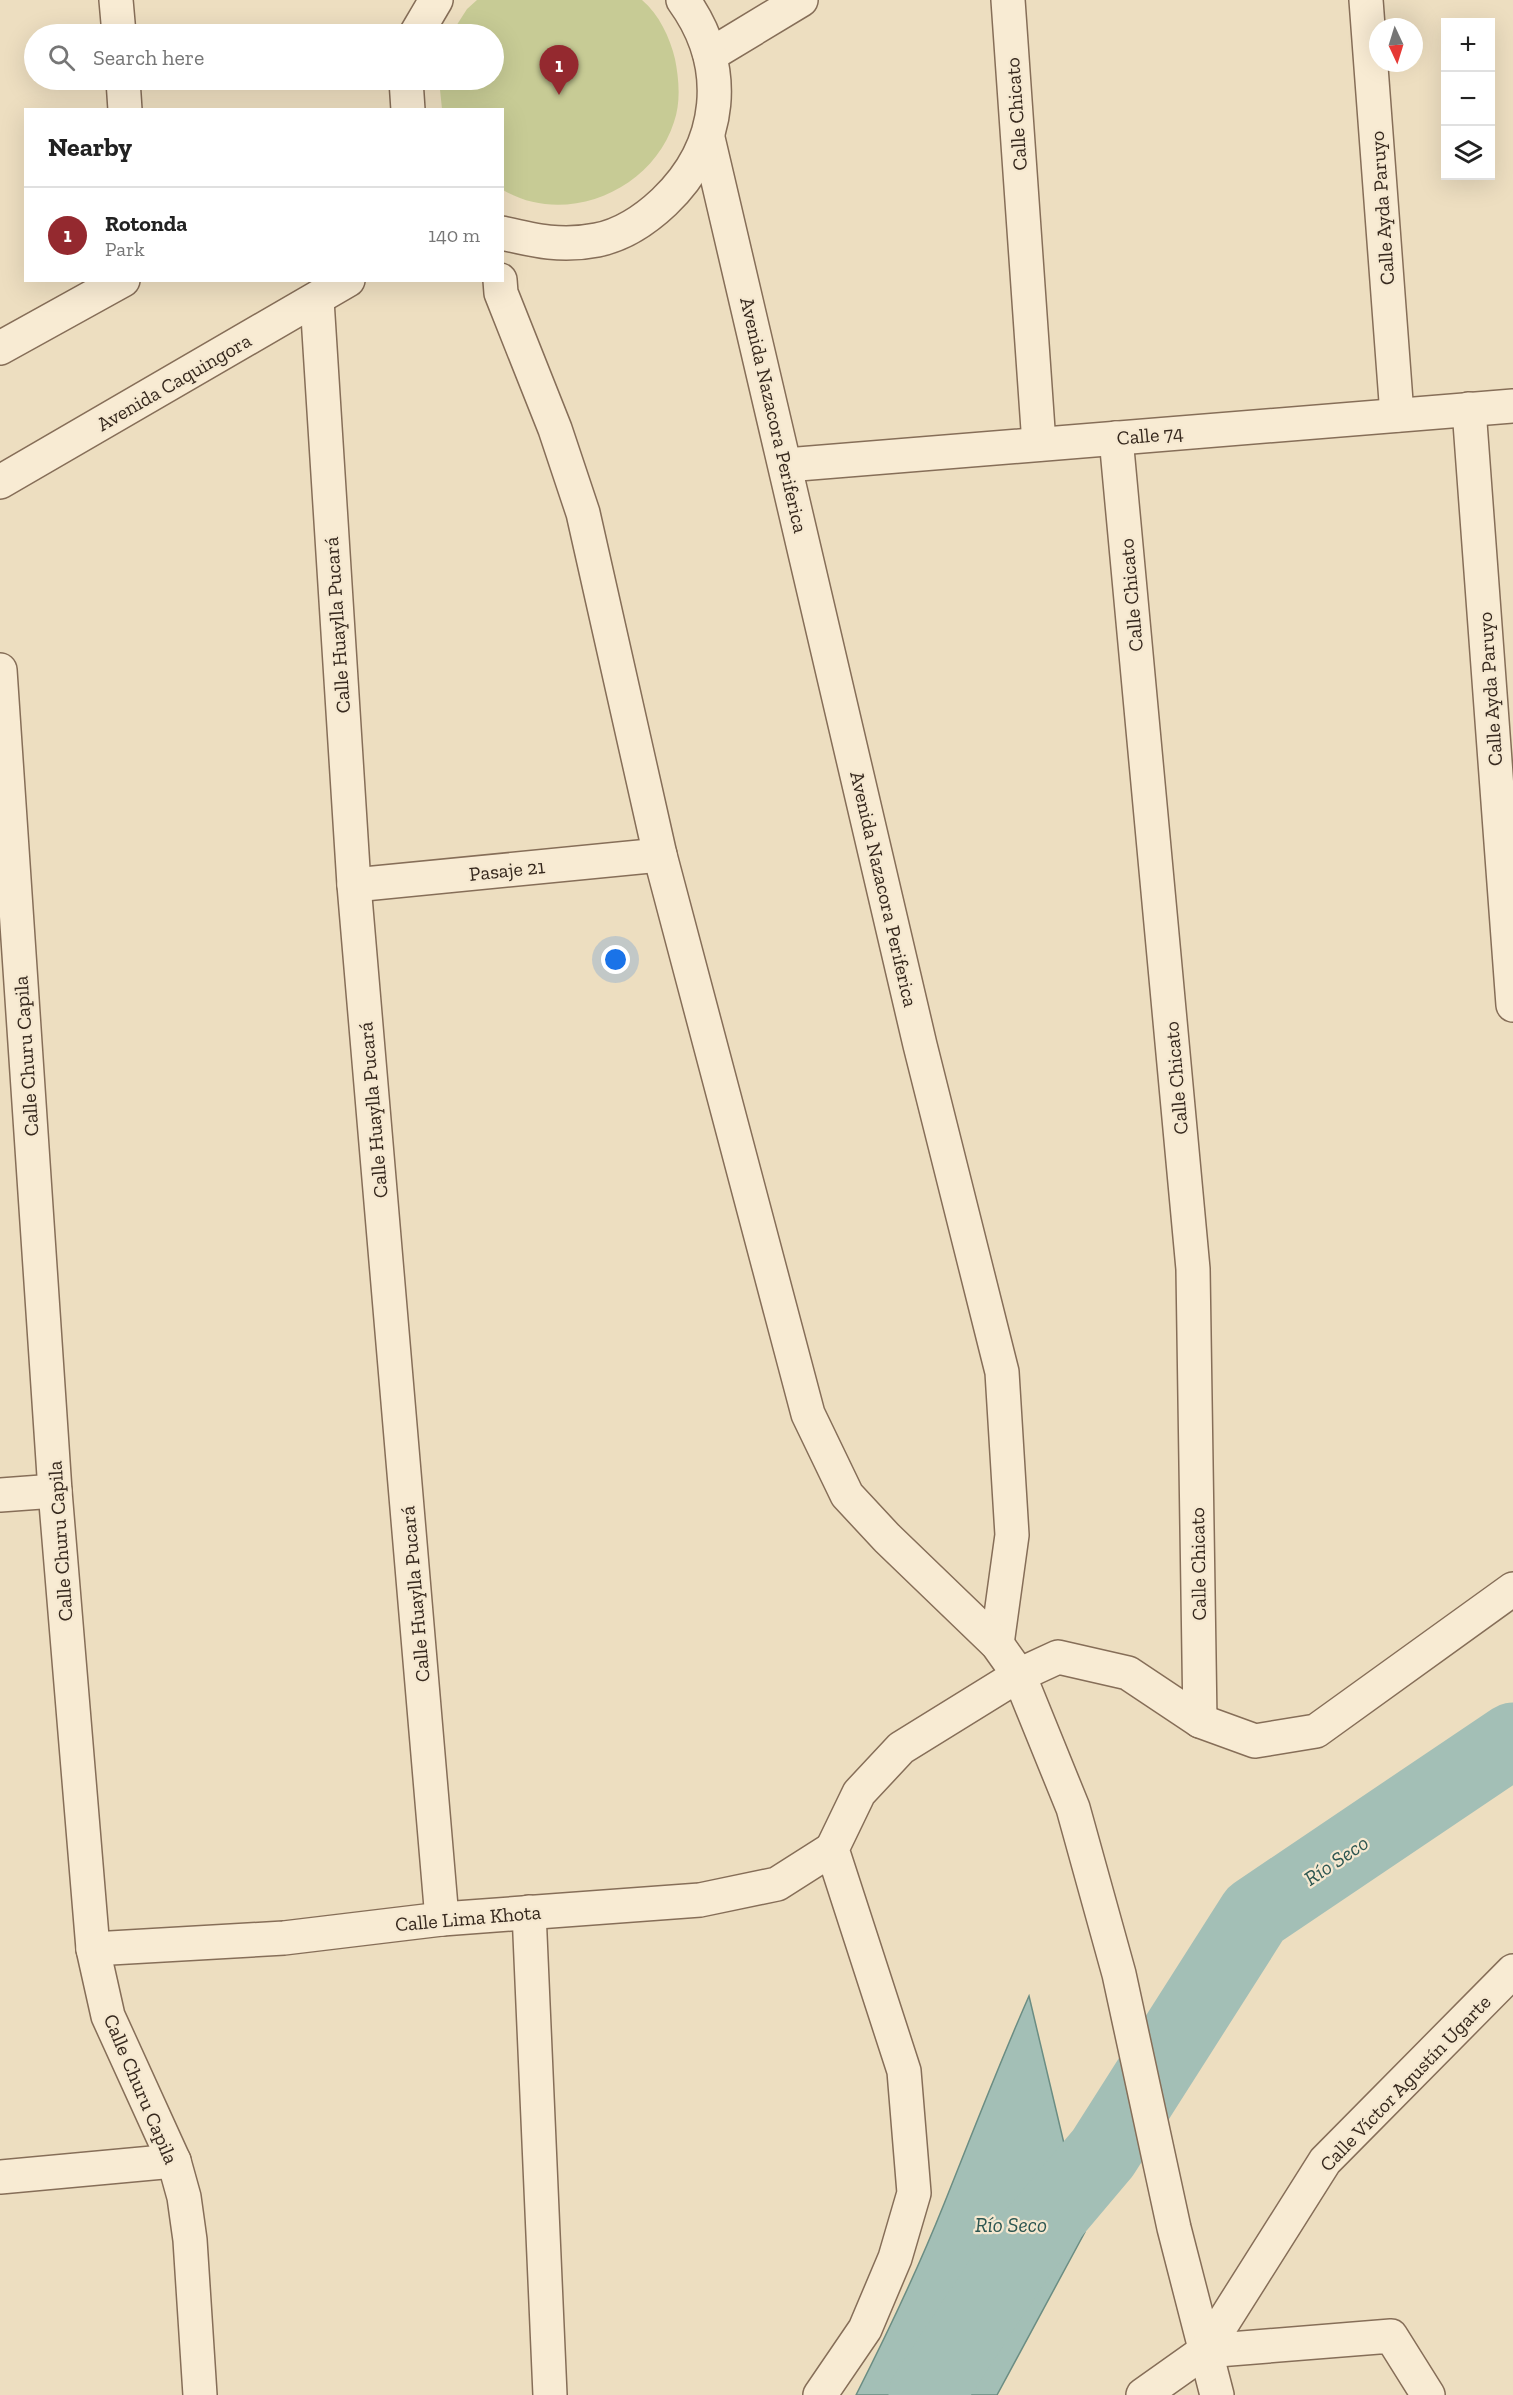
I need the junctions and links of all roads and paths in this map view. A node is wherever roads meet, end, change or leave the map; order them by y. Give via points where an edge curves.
1 (116, 0) edge
2 (436, 0) edge
3 (683, 0) edge
4 (801, 0) edge
5 (1008, 0) edge
6 (1366, 0) edge
7 (415, 22) edge
8 (118, 24) edge
9 (710, 55) junction
10 (124, 90) edge
11 (407, 90) edge
12 (125, 108) edge
13 (408, 108) edge
14 (708, 138) junction
15 (504, 233) edge
16 (119, 282) edge
17 (345, 282) edge
18 (500, 282) edge
19 (317, 300) junction
20 (0, 348) edge
21 (1513, 406) edge
22 (1469, 409) junction
23 (1397, 415) junction
24 (1116, 438) junction
25 (1039, 444) junction
26 (786, 465) junction
27 (0, 482) edge
28 (0, 670) edge
29 (660, 855) junction
30 (354, 885) junction
31 (1513, 1005) edge
32 (55, 1491) junction
33 (0, 1495) edge
34 (1513, 1589) edge
35 (997, 1644) junction
36 (1019, 1675) junction
37 (1200, 1721) junction
38 (832, 1849) junction
39 (530, 1912) junction
40 (442, 1919) junction
41 (93, 1949) junction
42 (1513, 1971) edge
43 (174, 2161) junction
44 (0, 2177) edge
45 (1205, 2351) junction
46 (200, 2395) edge
47 (550, 2395) edge
48 (820, 2395) edge
49 (1143, 2395) edge
50 (1217, 2395) edge
51 (1428, 2395) edge

1 - 8 street
2 - 7 street
3 - 9 street via 699,22
4 - 9 street
5 - 25 street, Calle Chicato
6 - 23 street, Calle Ayda Paruyo
9 - 14 street via 714,105
10 - 12 street
11 - 13 street
14 - 15 street via 684,183 646,219 598,240 548,244
14 - 26 street, Avenida Nazacora Periferica
16 - 20 street
17 - 19 street, Avenida Caquingora
18 - 29 street via 582,513
19 - 27 street, Avenida Caquingora
19 - 30 street, Calle Huaylla Pucará
21 - 22 street, Calle 74
22 - 23 street, Calle 74
22 - 31 street, Calle Ayda Paruyo
23 - 24 street, Calle 74
24 - 25 street, Calle 74
24 - 37 street, Calle Chicato via 1193,1269
25 - 26 street, Calle 74
26 - 35 street, Avenida Nazacora Periferica via 920,1045 1002,1372 1012,1535
28 - 32 street, Calle Churu Capila
29 - 30 street, Pasaje 21
29 - 35 street via 808,1414 847,1495
30 - 40 street, Calle Huaylla Pucará
32 - 33 street
32 - 41 street, Calle Churu Capila
34 - 37 street via 1316,1731 1255,1740
35 - 36 street
36 - 37 street via 1058,1657 1128,1672
36 - 38 street via 902,1749 859,1793
36 - 45 street via 1073,1808 1119,1974
38 - 39 street, Calle Lima Khota via 777,1884 700,1899
38 - 48 street via 904,2071 914,2193 895,2258 865,2329
39 - 40 street, Calle Lima Khota
39 - 47 street
40 - 41 street, Calle Lima Khota via 284,1938
41 - 43 street, Calle Churu Capila via 108,2016
42 - 45 street, Calle Víctor Agustín Ugarte via 1325,2161
43 - 44 street
43 - 46 street, Calle Churu Capila via 190,2241
45 - 49 street
45 - 50 street
45 - 51 street via 1391,2336

